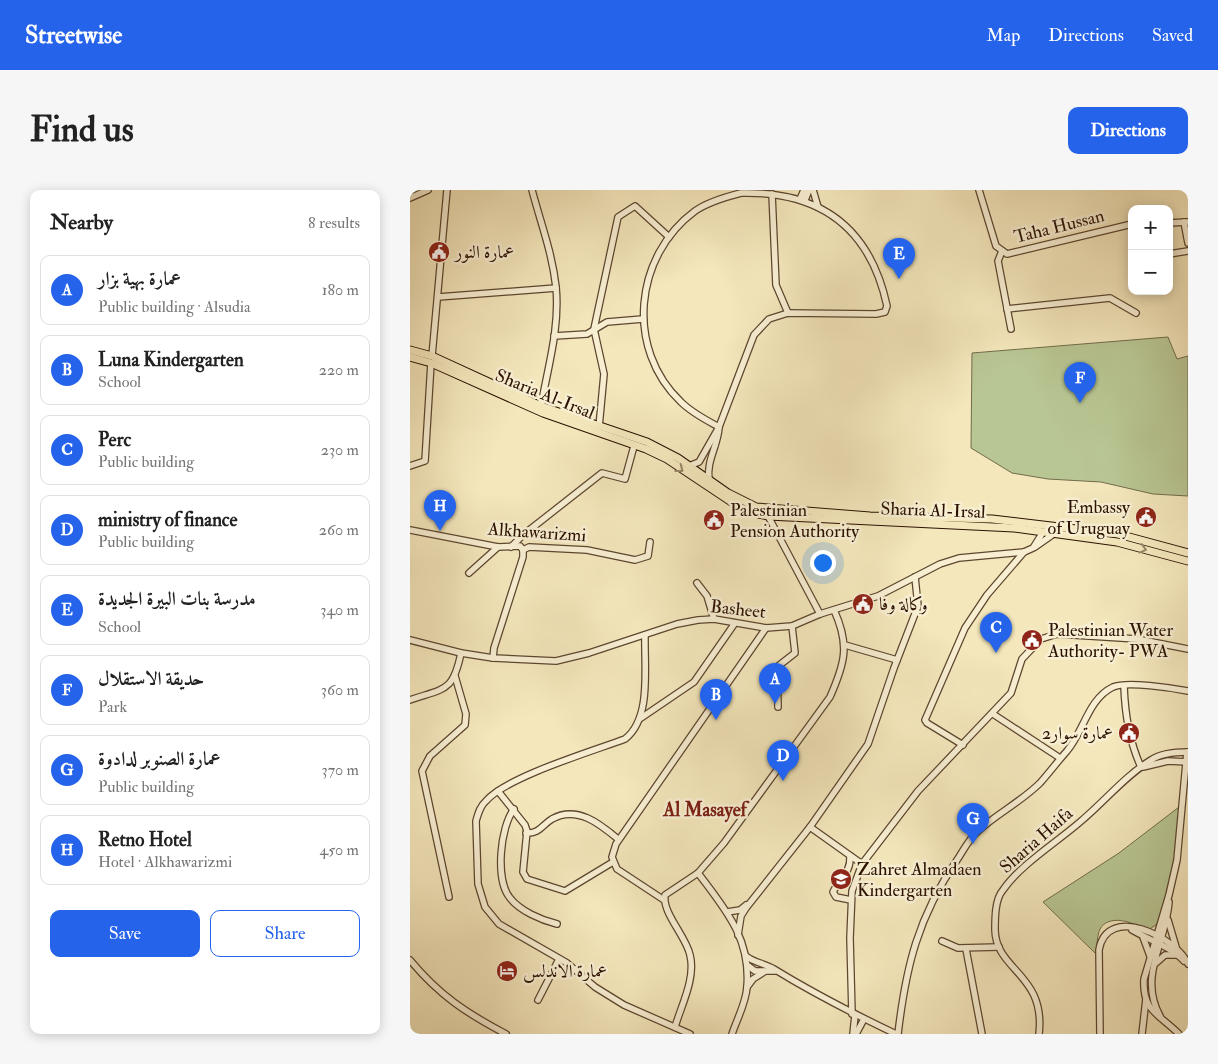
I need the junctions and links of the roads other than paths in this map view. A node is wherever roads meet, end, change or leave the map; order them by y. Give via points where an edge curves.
1 (428, 190) edge
2 (447, 190) edge
3 (532, 190) edge
4 (804, 190) edge
5 (809, 190) edge
6 (813, 190) edge
7 (979, 190) edge
8 (772, 194) junction
9 (410, 198) edge
10 (802, 199) junction
11 (818, 207) junction
12 (1186, 222) edge
13 (1173, 223) edge
14 (1128, 225) edge
15 (669, 237) junction
16 (1188, 243) edge
17 (1002, 251) junction
18 (1188, 251) edge
19 (1173, 253) edge
20 (556, 288) junction
21 (438, 297) junction
22 (1007, 309) junction
23 (788, 313) junction
24 (1136, 313) dead end
25 (643, 319) junction
26 (594, 329) junction
27 (1011, 330) dead end
28 (554, 336) junction
29 (410, 350) edge
30 (410, 357) edge
31 (432, 359) junction
32 (541, 408) junction
33 (599, 427) junction
34 (719, 427) junction
35 (634, 446) junction
36 (410, 466) edge
37 (689, 466) junction
38 (709, 480) junction
39 (768, 516) junction
40 (410, 530) edge
41 (1031, 530) junction
42 (1043, 532) junction
43 (1055, 533) junction
44 (650, 542) dead end
45 (498, 547) junction
46 (511, 547) junction
47 (1033, 548) junction
48 (523, 550) junction
49 (1024, 552) junction
50 (1188, 553) edge
51 (1188, 562) edge
52 (469, 574) dead end
53 (915, 576) junction
54 (697, 583) dead end
55 (834, 610) junction
56 (820, 614) junction
57 (714, 619) junction
58 (736, 623) junction
59 (792, 626) junction
60 (766, 628) junction
61 (645, 635) junction
62 (410, 640) edge
63 (845, 644) junction
64 (1188, 649) edge
65 (461, 653) junction
66 (493, 658) junction
67 (897, 660) junction
68 (455, 676) junction
69 (1124, 686) junction
70 (1188, 691) edge
71 (410, 700) edge
72 (778, 708) dead end
73 (993, 714) junction
74 (641, 718) junction
75 (963, 745) junction
76 (1188, 752) edge
77 (1060, 758) junction
78 (1168, 761) junction
79 (1187, 762) edge
80 (1141, 767) junction
81 (1188, 780) edge
82 (1185, 789) junction
83 (498, 791) junction
84 (514, 809) junction
85 (810, 826) junction
86 (526, 833) junction
87 (618, 839) junction
88 (850, 856) junction
89 (613, 862) junction
90 (862, 864) junction
91 (698, 873) junction
92 (1169, 895) junction
93 (449, 897) dead end
94 (664, 900) junction
95 (851, 900) junction
96 (750, 903) junction
97 (727, 912) junction
98 (1167, 916) junction
99 (1160, 922) junction
100 (557, 924) dead end
101 (1143, 933) junction
102 (738, 935) junction
103 (1158, 940) junction
104 (942, 941) dead end
105 (998, 947) junction
106 (1176, 947) junction
107 (966, 949) junction
108 (1178, 955) junction
109 (746, 956) junction
110 (1150, 958) junction
111 (559, 959) junction
112 (410, 960) edge
113 (746, 963) junction
114 (1154, 964) junction
115 (1188, 966) edge
116 (766, 971) junction
117 (777, 971) junction
118 (747, 987) junction
119 (1146, 999) junction
120 (538, 1000) dead end
121 (853, 1014) junction
122 (864, 1019) junction
123 (1162, 1020) junction
124 (674, 1027) junction
125 (506, 1034) edge
126 (690, 1034) edge
127 (732, 1034) edge
128 (854, 1034) edge
129 (897, 1034) edge
130 (982, 1034) edge
131 (1039, 1034) edge
132 (1100, 1034) edge
133 (1142, 1034) edge
134 (1179, 1034) edge

1 - 9 street
2 - 21 street
3 - 20 street via 546,233
4 - 10 street
5 - 10 street
6 - 11 street
7 - 17 street, Taha Hussan via 996,246
8 - 10 street
8 - 15 street via 741,193 708,204 695,211
8 - 23 street via 776,285
10 - 11 street
11 - 23 street via 837,219 865,247 874,262 888,306 884,312 876,314
12 - 13 street
12 - 16 street
14 - 17 street, Taha Hussan via 1007,254
15 - 25 street via 650,272 644,293
15 - 26 street via 635,206 618,217
17 - 22 street via 998,261
18 - 19 street
20 - 21 street
20 - 28 street
21 - 31 street
22 - 24 street via 1110,298
22 - 27 street
23 - 34 street via 769,319 754,335
25 - 26 street via 606,322
25 - 34 street via 646,343 666,385 680,402
26 - 28 street via 587,334
26 - 33 street via 604,374
28 - 32 street
29 - 31 main road, Sharia Al-Irsal
30 - 31 main road, Sharia Al-Irsal
31 - 32 main road, Sharia Al-Irsal
31 - 36 street via 425,461
32 - 33 main road, Sharia Al-Irsal
32 - 35 main road, Sharia Al-Irsal
33 - 37 main road, Sharia Al-Irsal via 647,442
34 - 37 street via 699,462
34 - 38 street via 708,467
35 -> 39 main road, Sharia Al-Irsal via 667,459 739,507
35 - 46 street via 625,479 602,473
37 - 38 main road, Sharia Al-Irsal
38 - 50 main road, Sharia Al-Irsal via 743,502 770,509 992,519 1118,534
39 - 41 main road, Sharia Al-Irsal
39 - 56 street
40 - 45 street, Alkhawarizmi
41 - 42 main road, Sharia Al-Irsal
41 - 47 street via 1036,537
42 - 43 main road, Sharia Al-Irsal
42 - 47 street
43 - 47 street, Basheet
43 -> 51 main road, Sharia Al-Irsal via 1117,542
44 - 48 street, Alkhawarizmi via 648,556 635,560 587,550 529,546
45 - 46 street, Alkhawarizmi
45 - 52 street
46 - 48 street, Alkhawarizmi via 520,546
47 - 49 street, Basheet
48 - 66 street
49 - 53 street, Basheet via 959,558
49 - 75 street via 987,594 965,628 925,720
53 - 55 street, Basheet via 878,596
53 - 67 street via 918,606
54 - 57 street via 707,596
55 - 56 street, Basheet
55 - 63 street via 843,629
56 - 59 street, Basheet
57 - 58 street, Basheet
57 - 61 street, Basheet via 677,624
58 - 60 street, Basheet
58 - 74 street via 694,682
59 - 60 street, Basheet
59 - 72 street via 795,653 777,667
60 - 87 street
61 - 66 street, Basheet via 556,661
61 - 74 street
62 - 65 street, Basheet
63 - 67 street
63 - 91 street via 840,673 830,697 724,843
64 - 73 street via 1137,639 1078,634 1057,634 1041,639 1022,659 1011,693
65 - 66 street, Basheet
65 - 68 street
67 - 85 street via 868,744
68 - 71 street via 445,688
68 - 93 street via 466,714 465,725 430,756 422,771
69 - 70 street via 1164,686
69 - 77 street via 1115,686 1104,692
69 - 80 street via 1127,726 1132,749
73 - 75 street
73 - 77 street
74 - 83 street via 637,728 625,739 514,781
75 - 90 street via 918,791
76 - 79 street
76 - 80 street, Sharia Haifa via 1153,758
77 - 129 street via 1040,783 976,833 938,888 912,950
78 - 79 street, Sharia Haifa
78 - 80 street, Sharia Haifa
78 - 82 street via 1179,765
79 - 82 street
80 - 105 street, Sharia Haifa via 1002,890 998,901
81 - 82 street
82 - 92 street via 1179,847
83 - 84 street
83 - 111 street via 486,800 476,821 481,896 485,907 499,924
84 - 86 street via 525,825
84 - 100 street via 506,821 501,840 503,878 508,897 542,920
85 - 88 street
85 - 96 street
86 - 87 street via 535,833 552,819 578,814
86 - 89 street via 523,872 527,879 565,891
87 - 89 street
88 - 90 street
88 - 95 street via 846,877 833,892 836,897
89 - 94 street via 617,869
90 - 95 street
91 - 94 street via 669,891
91 - 97 street
92 - 98 street
92 - 99 street
94 - 124 street via 691,957 690,976
95 - 121 street
96 - 97 street via 740,910
96 - 102 street via 741,916
97 - 102 street via 734,920
98 - 103 street
98 - 106 street
99 - 101 street via 1156,928
99 - 103 street
101 - 103 street
101 - 110 street
101 - 132 street via 1116,926 1101,939
102 - 109 street
103 - 106 street
103 - 108 street
103 - 110 street
103 - 114 street
104 - 107 street
105 - 107 street
105 - 131 street via 1028,982 1037,999 1041,1018
106 - 115 street
107 - 130 street
108 - 114 street via 1165,955
108 - 115 street
109 - 113 street
109 - 117 street
110 - 119 street via 1144,978
111 - 120 street
111 - 124 street via 624,1005
112 - 125 street via 446,999
113 - 116 street via 755,971
113 - 118 street
114 - 123 street via 1151,997
116 - 117 street
116 - 118 street
117 - 121 street
118 - 127 street
119 - 123 street via 1152,1012
119 - 133 street
121 - 122 street
121 - 128 street
122 - 128 street
122 - 129 street
123 - 134 street
124 - 126 street

